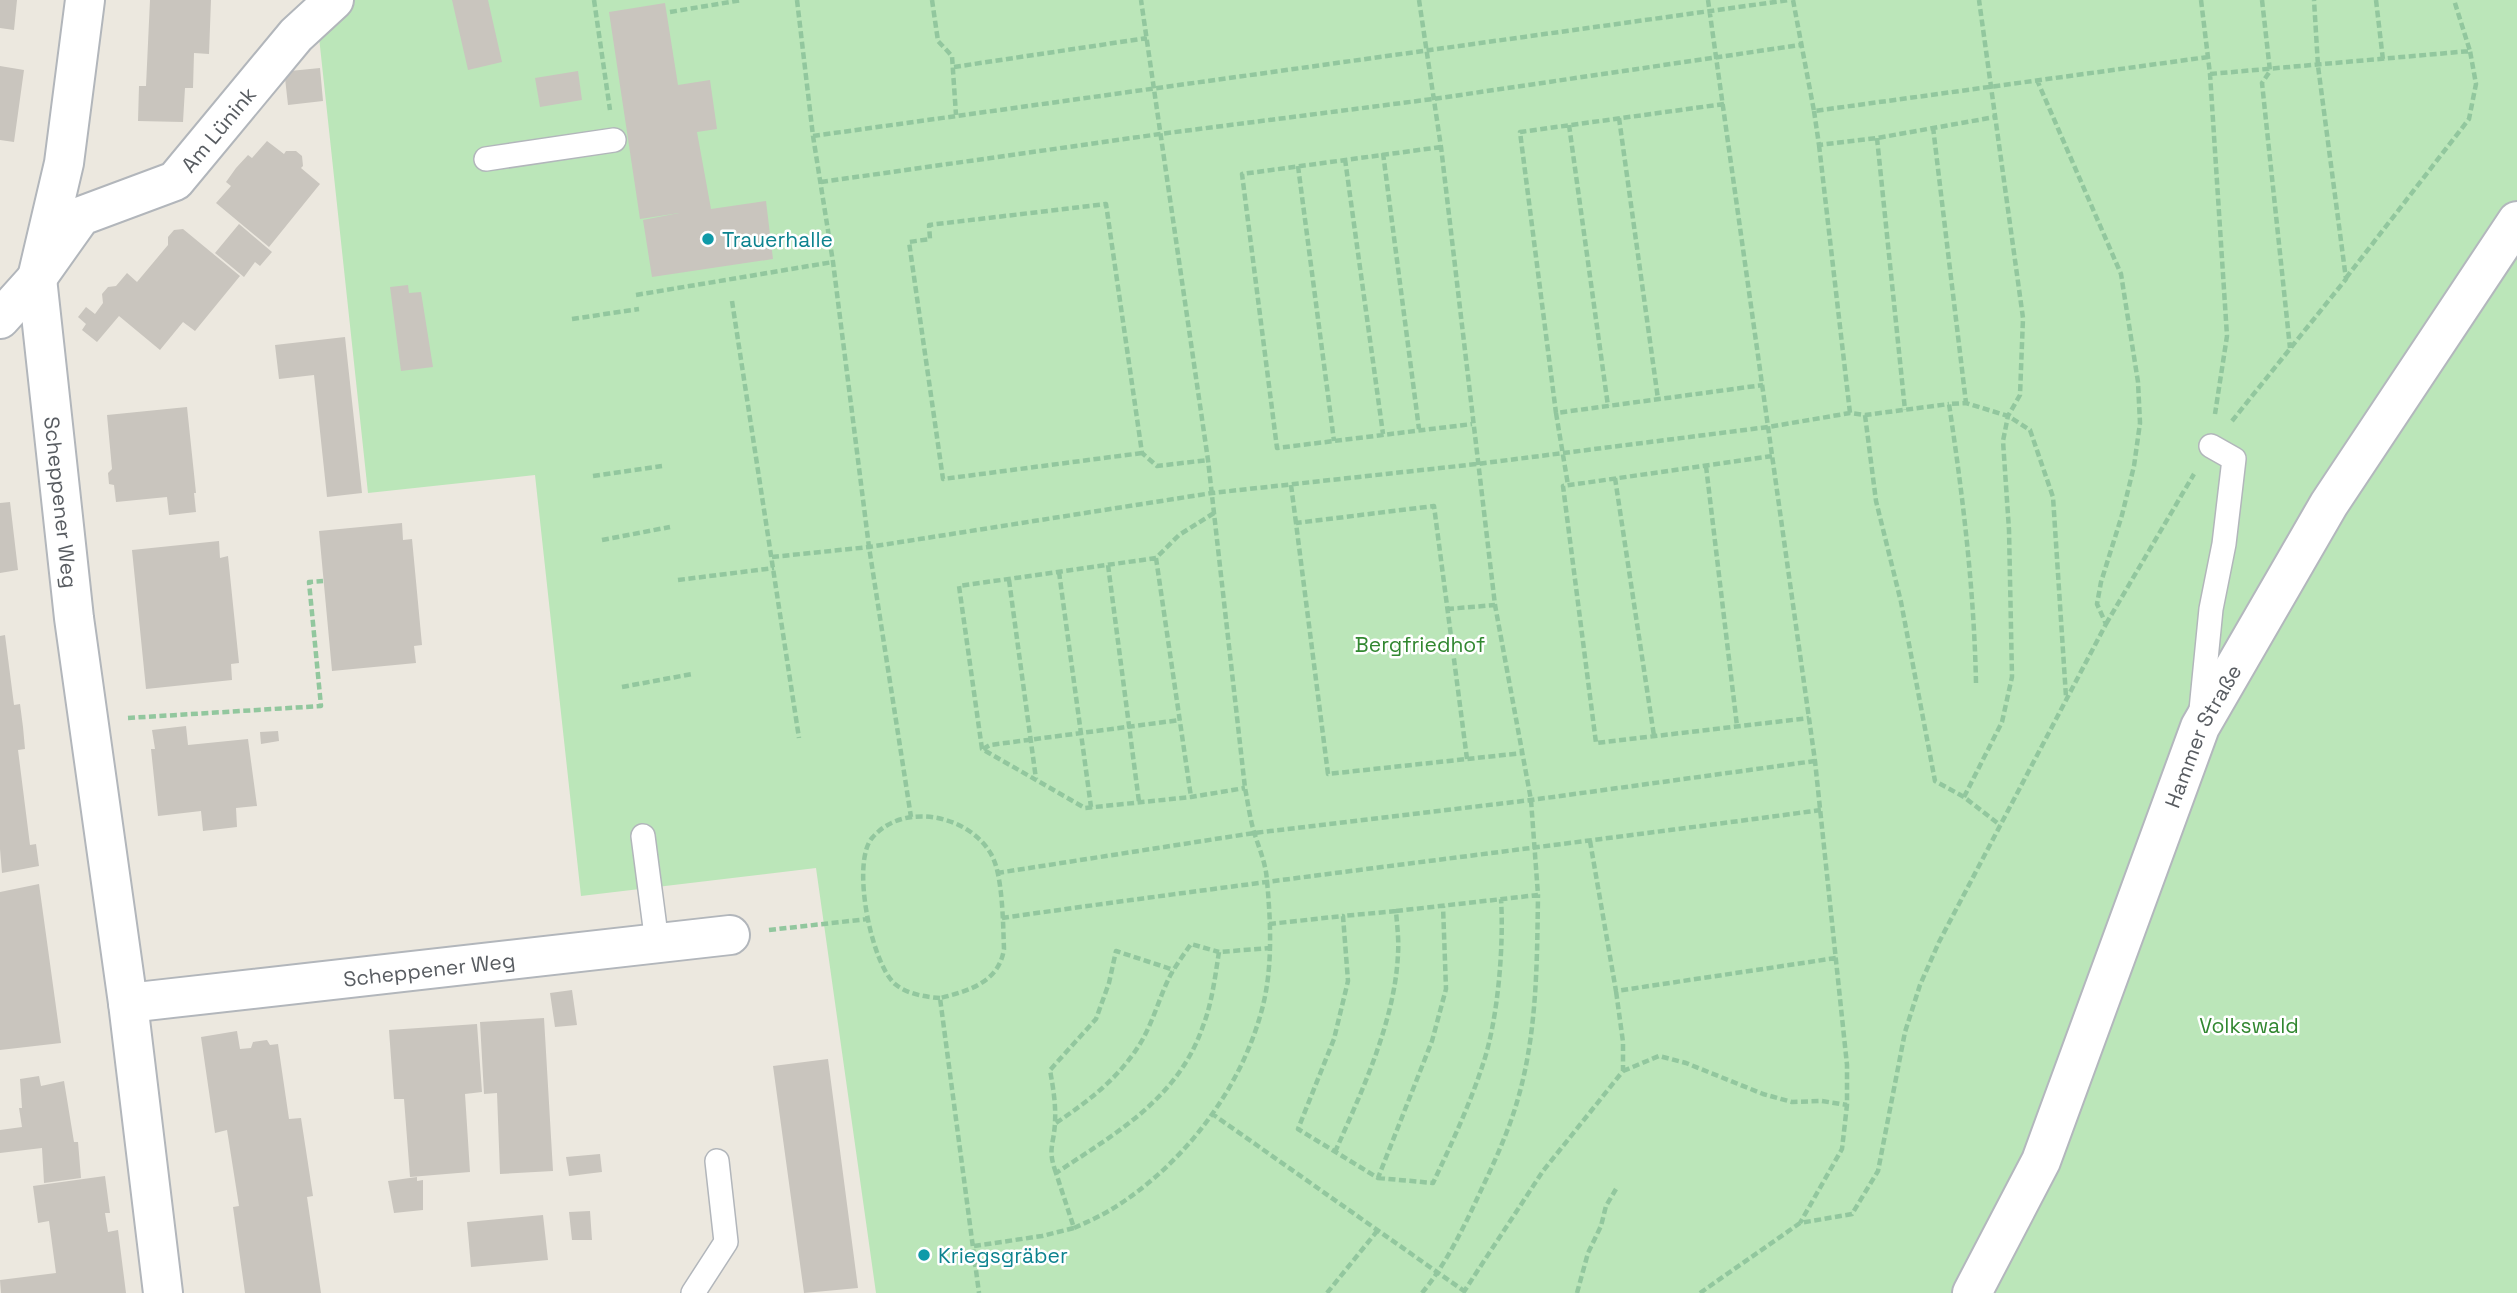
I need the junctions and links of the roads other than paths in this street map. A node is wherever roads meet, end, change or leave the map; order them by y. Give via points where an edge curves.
1 (85, 0) edge
2 (334, 0) edge
3 (614, 140) road end
4 (486, 159) dead end
5 (2517, 221) edge
6 (37, 278) junction
7 (0, 319) edge
8 (2211, 446) road end
9 (2200, 727) junction
10 (643, 836) dead end
11 (730, 934) road end
12 (657, 943) junction
13 (128, 1003) junction
14 (717, 1161) dead end
15 (163, 1293) edge
16 (693, 1293) edge
17 (1972, 1293) edge

1 - 6 street, Scheppener Weg via 64,163
2 - 6 street, Am Lünink via 296,35 175,181 82,216
3 - 4 lane
5 - 9 street, Hammer Straße via 2329,503
6 - 7 street, Am Lünink
6 - 13 street, Scheppener Weg via 74,618
8 - 9 lane via 2234,459 2211,609
9 - 17 street, Hammer Straße via 2041,1161
10 - 12 lane
11 - 12 street, Scheppener Weg
12 - 13 street, Scheppener Weg
13 - 15 street, Scheppener Weg
14 - 16 lane via 726,1242

